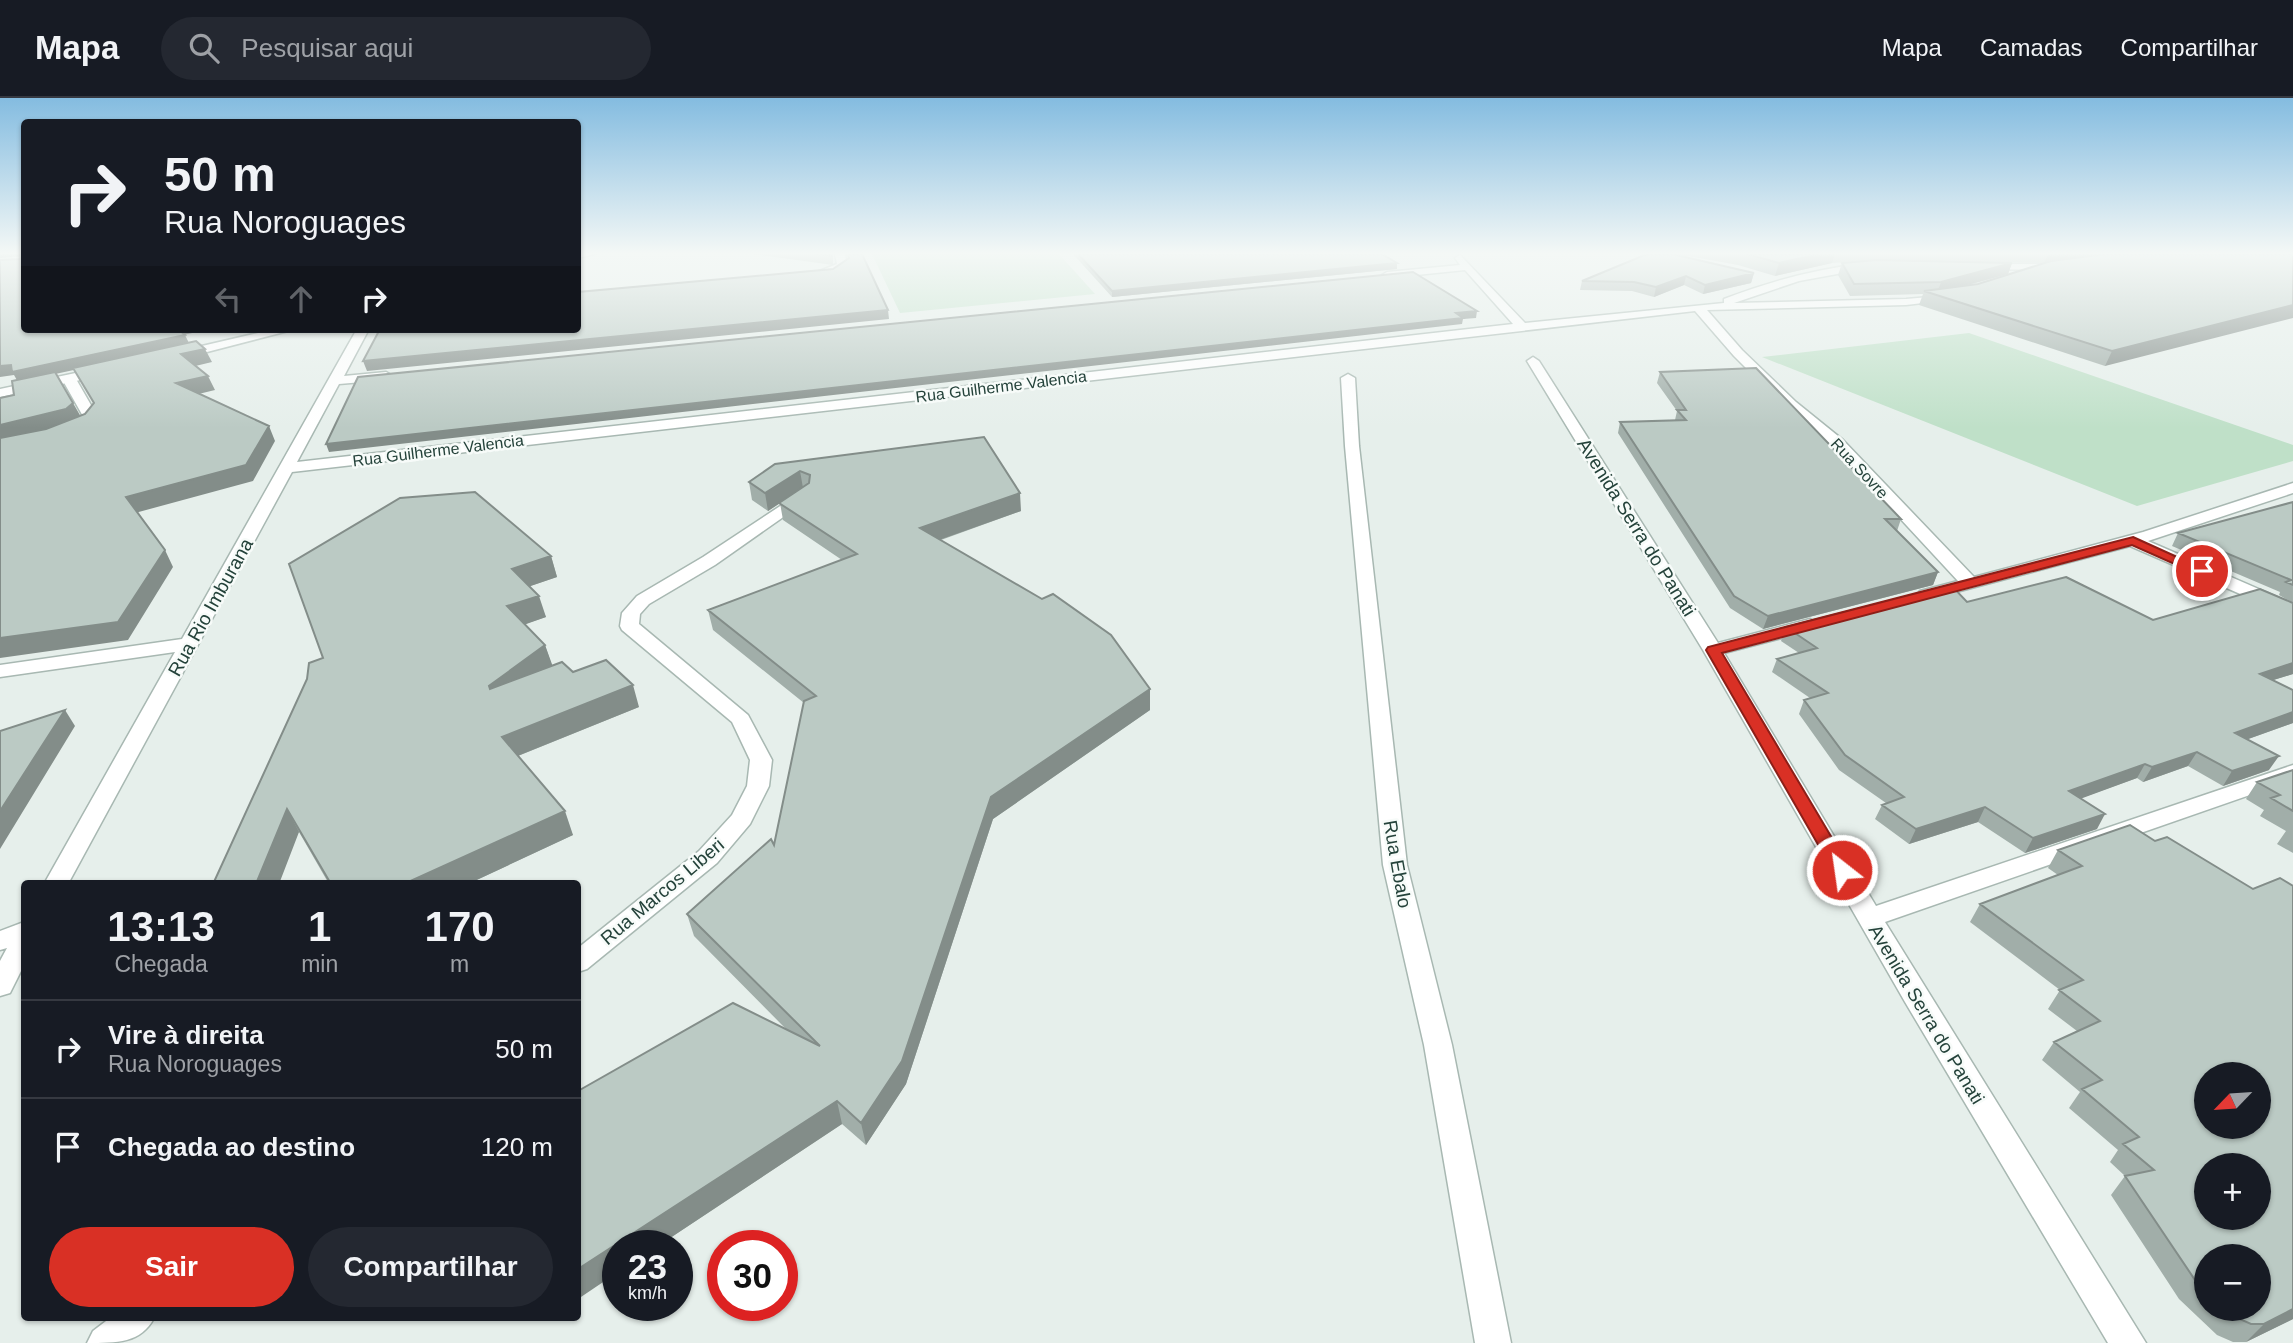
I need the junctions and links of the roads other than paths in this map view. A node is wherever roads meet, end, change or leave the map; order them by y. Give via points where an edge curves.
1 (1509, 312) edge
2 (1650, 312) edge
3 (1702, 312) edge
4 (1521, 326) junction
5 (272, 333) edge
6 (361, 333) edge
7 (171, 356) edge
8 (1533, 361) dead end
9 (120, 368) edge
10 (402, 374) edge
11 (1348, 378) dead end
12 (69, 379) junction
13 (333, 381) junction
14 (0, 393) edge
15 (58, 435) edge
16 (285, 468) junction
17 (2290, 489) edge
18 (804, 495) edge
19 (2133, 541) junction
20 (1970, 584) junction
21 (1903, 601) edge
22 (2293, 611) edge
23 (1822, 622) edge
24 (189, 644) junction
25 (1713, 650) junction
26 (0, 671) edge
27 (2293, 772) edge
28 (58, 880) edge
29 (1870, 918) junction
30 (21, 932) edge
31 (0, 941) edge
32 (21, 948) edge
33 (581, 960) edge
34 (0, 986) edge
35 (132, 1321) edge
36 (105, 1343) edge
37 (1493, 1343) edge
38 (2127, 1343) edge

1 - 4 street
2 - 4 street, Rua Guilherme Valencia
3 - 20 street, Rua Sovre via 1791,405 1838,443
4 - 16 street, Rua Guilherme Valencia
5 - 7 street
6 - 13 street, Rua Rio Imburana
8 - 25 street, Avenida Serra do Panati
9 - 12 street
10 - 13 street
11 - 37 street, Rua Ebalo via 1395,865 1438,1045
12 - 14 street
12 - 15 street via 92,419 80,429
13 - 16 street, Rua Rio Imburana
16 - 24 street, Rua Rio Imburana
17 - 19 street
18 - 33 street, Rua Marcos Liberi via 643,600 631,613 629,626 741,719 761,761 758,786 742,819 708,857
19 - 20 street
19 - 22 street
20 - 21 street
23 - 25 street
24 - 26 street
24 - 28 street, Rua Rio Imburana
25 - 29 street, Avenida Serra do Panati
27 - 29 street
29 - 38 street, Avenida Serra do Panati
30 - 31 street
32 - 34 street
35 - 36 street

